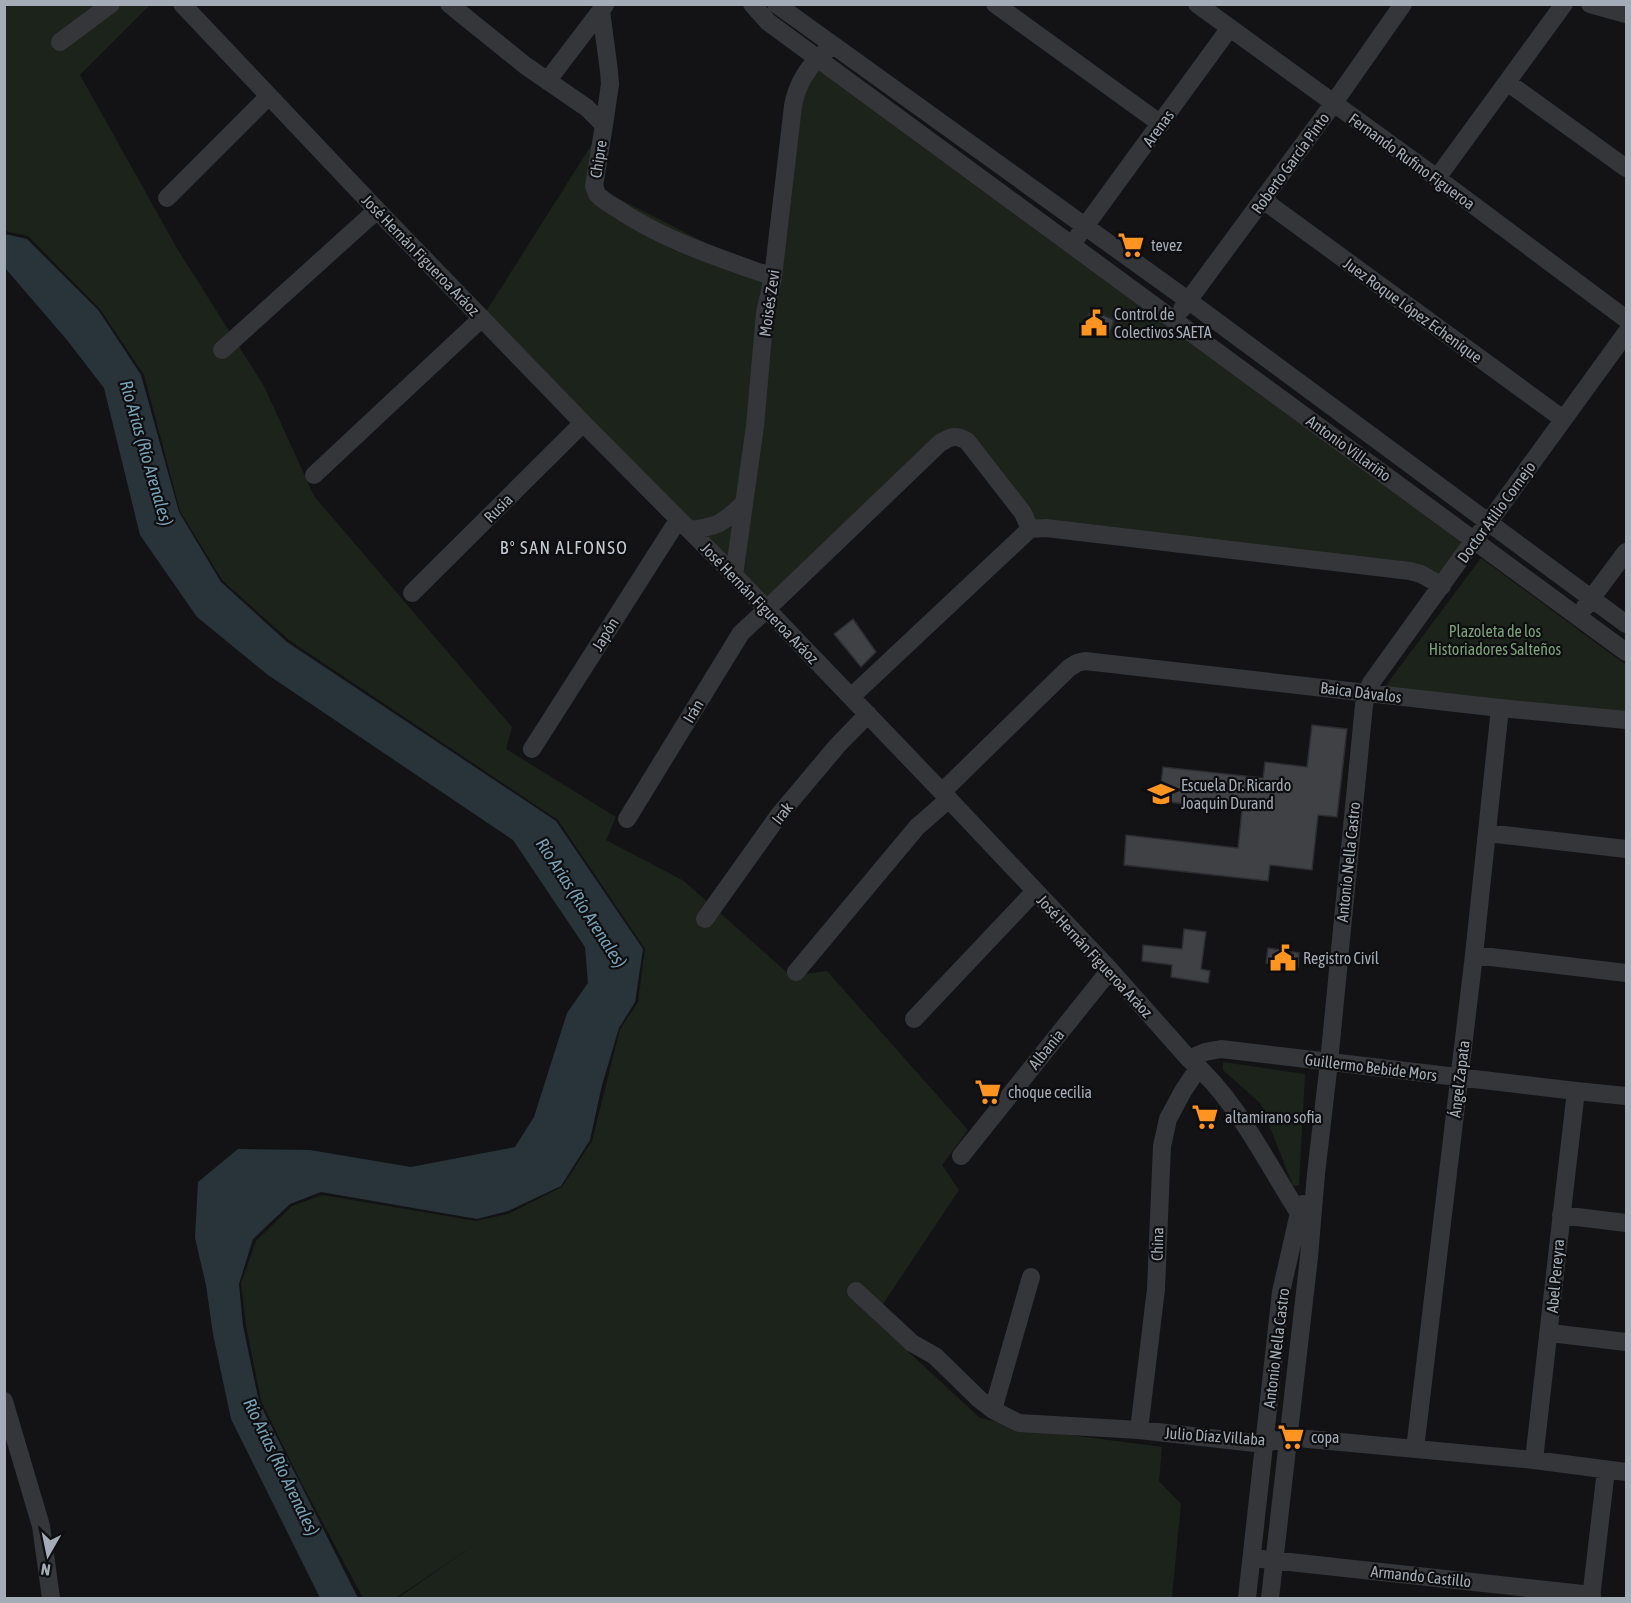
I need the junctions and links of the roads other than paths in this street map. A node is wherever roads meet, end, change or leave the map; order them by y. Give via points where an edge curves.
1 (111, 4) edge
2 (182, 4) edge
3 (449, 4) edge
4 (752, 4) edge
5 (995, 4) edge
6 (1197, 4) edge
7 (1564, 4) edge
8 (1590, 4) edge
9 (1399, 6) edge
10 (785, 7) edge
11 (603, 8) edge
12 (1626, 14) edge
13 (1229, 29) junction
14 (778, 30) junction
15 (60, 42) dead end
16 (832, 44) junction
17 (817, 58) junction
18 (548, 80) junction
19 (1507, 82) junction
20 (269, 96) junction
21 (1334, 104) junction
22 (1161, 124) junction
23 (604, 125) junction
24 (1626, 168) edge
25 (1437, 178) junction
26 (167, 198) dead end
27 (1263, 200) junction
28 (376, 210) junction
29 (1086, 227) junction
30 (1072, 244) junction
31 (773, 278) junction
32 (1189, 301) junction
33 (482, 318) junction
34 (1626, 319) edge
35 (1174, 320) junction
36 (1626, 333) edge
37 (222, 350) dead end
38 (1563, 419) junction
39 (583, 423) junction
40 (314, 475) dead end
41 (743, 504) junction
42 (1489, 522) junction
43 (683, 525) junction
44 (1030, 529) junction
45 (1474, 540) junction
46 (1626, 552) edge
47 (734, 574) junction
48 (1442, 586) junction
49 (412, 593) dead end
50 (1592, 598) junction
51 (767, 609) junction
52 (1578, 615) junction
53 (1626, 624) edge
54 (1626, 652) edge
55 (1367, 692) junction
56 (851, 697) junction
57 (1500, 708) junction
58 (868, 714) junction
59 (1626, 720) edge
60 (532, 749) dead end
61 (946, 795) junction
62 (627, 819) dead end
63 (1486, 833) junction
64 (1626, 849) edge
65 (1035, 891) junction
66 (705, 919) dead end
67 (1474, 955) junction
68 (1110, 970) junction
69 (796, 972) dead end
70 (1626, 973) edge
71 (914, 1019) dead end
72 (1329, 1062) junction
73 (1194, 1063) junction
74 (1459, 1077) junction
75 (1576, 1091) junction
76 (1626, 1096) edge
77 (961, 1155) dead end
78 (1561, 1215) junction
79 (1306, 1217) junction
80 (1626, 1223) edge
81 (1031, 1277) dead end
82 (856, 1291) dead end
83 (1550, 1334) junction
84 (1626, 1342) edge
85 (4, 1401) edge
86 (993, 1410) junction
87 (1139, 1430) junction
88 (1287, 1437) junction
89 (1264, 1444) junction
90 (1415, 1449) junction
91 (1534, 1461) junction
92 (1606, 1470) junction
93 (1626, 1472) edge
94 (1251, 1557) junction
95 (1275, 1560) junction
96 (1591, 1597) edge
97 (51, 1599) edge
98 (1247, 1599) edge
99 (1270, 1599) edge

1 - 15 street
2 - 20 street, José Hernán Figueroa Aráoz
3 - 18 street, Chipre
4 - 14 street, Antonio Villariño
5 - 22 street
6 - 13 street, Fernando Rufino Figueroa
7 - 19 street
8 - 12 street
9 - 21 street, Roberto García Pinto
10 - 14 street
10 - 16 street, Antonio Villariño
11 - 18 street
11 - 23 street via 610,84
13 - 21 street, Fernando Rufino Figueroa
13 - 22 street, Arenas
14 - 17 street, Antonio Villariño
16 - 17 street, Moisés Zevi
16 - 29 street, Antonio Villariño
17 - 30 street, Antonio Villariño
17 - 31 street, Moisés Zevi via 794,100
18 - 23 street, Chipre
19 - 24 street
19 - 25 street
20 - 26 street
20 - 28 street, José Hernán Figueroa Aráoz
21 - 25 street, Fernando Rufino Figueroa
21 - 27 street, Roberto García Pinto
22 - 29 street, Arenas
23 - 31 street, Chipre via 594,186 603,200 668,237
25 - 34 street, Fernando Rufino Figueroa
27 - 32 street, Roberto García Pinto
27 - 38 street, Juez Roque López Echenique
28 - 33 street, José Hernán Figueroa Aráoz
28 - 37 street
29 - 30 street, Arenas
29 - 32 street, Antonio Villariño
30 - 35 street, Antonio Villariño
31 - 41 street, Moisés Zevi via 765,313
32 - 35 street, Roberto García Pinto
32 - 42 street, Antonio Villariño
33 - 39 street, José Hernán Figueroa Aráoz
33 - 40 street
35 - 45 street, Antonio Villariño
36 - 38 street, Doctor Atilio Cornejo
38 - 42 street, Doctor Atilio Cornejo
39 - 43 street, José Hernán Figueroa Aráoz
39 - 49 street, Rusia
41 - 43 street via 720,524 709,528
41 - 47 street, Moisés Zevi
42 - 45 street, Doctor Atilio Cornejo
42 - 50 street, Antonio Villariño
43 - 47 street, José Hernán Figueroa Aráoz
43 - 60 street, Japón
44 - 48 street via 1410,571
44 - 51 street, Irán via 1023,513 967,441 959,436 948,438
44 - 56 street
45 - 48 street, Doctor Atilio Cornejo
45 - 52 street, Antonio Villariño
46 - 50 street
47 - 51 street, José Hernán Figueroa Aráoz
48 - 55 street, Doctor Atilio Cornejo
50 - 52 street
50 - 53 street, Antonio Villariño
51 - 56 street, José Hernán Figueroa Aráoz
51 - 62 street, Irán via 741,633
52 - 54 street, Antonio Villariño
55 - 57 street, Baica Dávalos
55 - 61 street, Baica Dávalos via 1077,663
55 - 72 street, Antonio Nella Castro
56 - 58 street, José Hernán Figueroa Aráoz
57 - 59 street, Baica Dávalos
57 - 63 street, Ángel Zapata
58 - 61 street, José Hernán Figueroa Aráoz
58 - 66 street, Irak via 779,815
61 - 65 street, José Hernán Figueroa Aráoz
61 - 69 street
63 - 64 street
63 - 67 street, Ángel Zapata
65 - 68 street, José Hernán Figueroa Aráoz
65 - 71 street
67 - 70 street
67 - 74 street, Ángel Zapata
68 - 73 street, José Hernán Figueroa Aráoz
68 - 77 street, Albania
72 - 73 street, Guillermo Bebide Mors via 1221,1049 1205,1052
72 - 74 street, Guillermo Bebide Mors
72 - 79 street, Antonio Nella Castro via 1316,1174
73 - 79 street, José Hernán Figueroa Aráoz via 1222,1092
73 - 87 street, China via 1168,1119 1162,1146 1156,1289
74 - 75 street, Guillermo Bebide Mors
74 - 90 street, Ángel Zapata
75 - 76 street, Guillermo Bebide Mors
75 - 78 street, Abel Pereyra
78 - 80 street
78 - 83 street, Abel Pereyra
79 - 88 street, Antonio Nella Castro
79 - 89 street, Antonio Nella Castro via 1281,1292
81 - 86 street
82 - 86 street, Julio Díaz Villaba
83 - 84 street
83 - 91 street, Abel Pereyra
85 - 97 street via 40,1526
86 - 87 street, Julio Díaz Villaba via 1019,1423
87 - 89 street, Julio Díaz Villaba
88 - 89 street, Julio Díaz Villaba
88 - 90 street, Julio Díaz Villaba
88 - 95 street, Antonio Nella Castro
89 - 94 street, Antonio Nella Castro
90 - 91 street, Julio Díaz Villaba
91 - 92 street, Julio Díaz Villaba
92 - 93 street, Julio Díaz Villaba
92 - 96 street
94 - 95 street, Armando Castillo
94 - 98 street, Antonio Nella Castro
95 - 96 street, Armando Castillo
95 - 99 street, Antonio Nella Castro

